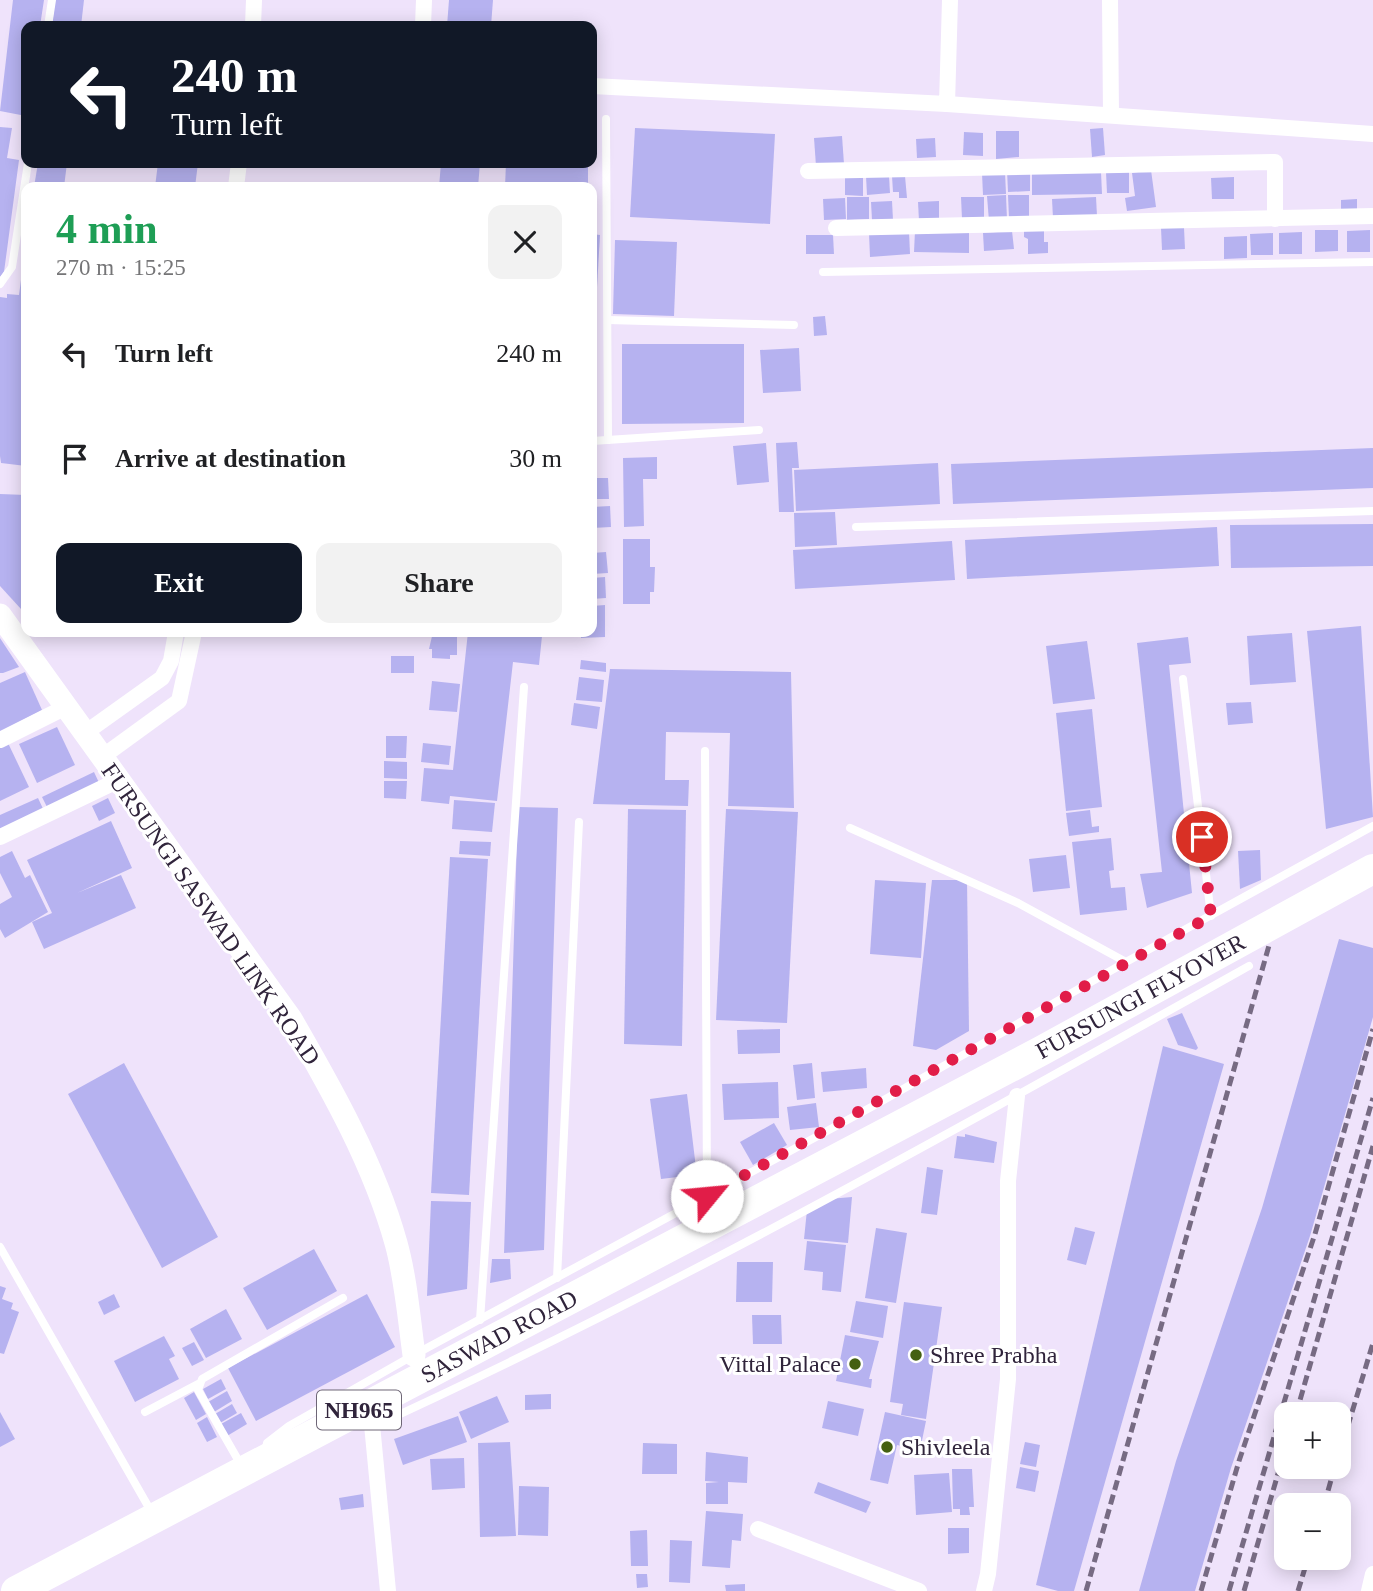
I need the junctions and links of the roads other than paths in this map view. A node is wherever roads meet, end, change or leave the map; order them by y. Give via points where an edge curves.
1 (52, 0) edge
2 (254, 0) edge
3 (424, 0) edge
4 (950, 0) edge
5 (1110, 0) edge
6 (49, 21) edge
7 (253, 21) edge
8 (422, 21) edge
9 (597, 86) edge
10 (947, 104) junction
11 (1111, 116) junction
12 (606, 119) dead end
13 (1373, 134) edge
14 (808, 171) dead end
15 (21, 208) edge
16 (1373, 216) edge
17 (1275, 219) junction
18 (835, 228) dead end
19 (1373, 262) edge
20 (823, 272) dead end
21 (0, 284) edge
22 (607, 320) junction
23 (794, 325) dead end
24 (759, 430) dead end
25 (608, 440) junction
26 (597, 441) edge
27 (1373, 511) edge
28 (856, 527) dead end
29 (0, 615) edge
30 (175, 637) edge
31 (193, 637) edge
32 (1183, 679) dead end
33 (524, 687) dead end
34 (66, 707) junction
35 (85, 733) junction
36 (0, 740) edge
37 (705, 751) dead end
38 (102, 757) junction
39 (119, 780) junction
40 (579, 822) dead end
41 (1373, 826) edge
42 (850, 828) dead end
43 (0, 837) edge
44 (1373, 869) edge
45 (1211, 916) junction
46 (1126, 962) junction
47 (1249, 966) dead end
48 (1017, 1096) junction
49 (908, 1121) joint
50 (707, 1196) junction
51 (0, 1247) edge
52 (556, 1278) junction
53 (344, 1298) dead end
54 (480, 1320) junction
55 (414, 1355) junction
56 (198, 1384) junction
57 (145, 1412) dead end
58 (371, 1416) junction
59 (255, 1464) junction
60 (155, 1518) junction
61 (758, 1530) dead end
62 (1373, 1574) edge
63 (16, 1591) edge
64 (388, 1591) edge
65 (919, 1591) edge
66 (984, 1591) edge
67 (1369, 1591) edge

1 - 6 lane
2 - 7 street
3 - 8 street
4 - 10 street
5 - 11 street
9 - 10 street
10 - 11 street
11 - 13 street
12 - 22 lane
14 - 17 street via 1275,162
15 - 21 lane via 12,267
16 - 17 street
17 - 18 street
19 - 20 lane
22 - 23 lane
22 - 25 lane
24 - 25 lane
25 - 26 lane
27 - 28 lane
29 - 34 street, FURSUNGI SASWAD LINK ROAD
30 - 35 street via 162,678
31 - 38 street via 178,701
32 - 45 lane
33 - 54 lane
34 - 35 street, FURSUNGI SASWAD LINK ROAD
34 - 36 street
35 - 38 street, FURSUNGI SASWAD LINK ROAD
37 - 50 lane
38 - 39 street, FURSUNGI SASWAD LINK ROAD
39 - 43 street
39 - 55 street, FURSUNGI SASWAD LINK ROAD via 291,1019 325,1080 365,1159 397,1244
40 - 52 lane
41 - 45 lane
42 - 46 lane via 1018,903
44 - 49 highway, FURSUNGI FLYOVER / NH965
45 - 46 lane
46 - 50 lane
47 - 48 lane
48 - 58 lane via 522,1359
48 - 66 street via 1008,1181 1008,1379
49 - 58 highway, SASWAD ROAD / NH965
50 - 52 lane
51 - 60 lane
52 - 54 lane
53 - 56 lane
54 - 55 lane
55 - 59 lane via 289,1426 267,1443
56 - 57 lane
56 - 59 lane
58 - 59 highway, SASWAD ROAD / NH965
58 - 64 street
59 - 60 highway, SASWAD ROAD / NH965
60 - 63 highway, SASWAD ROAD / NH965
61 - 65 street
62 - 67 street

